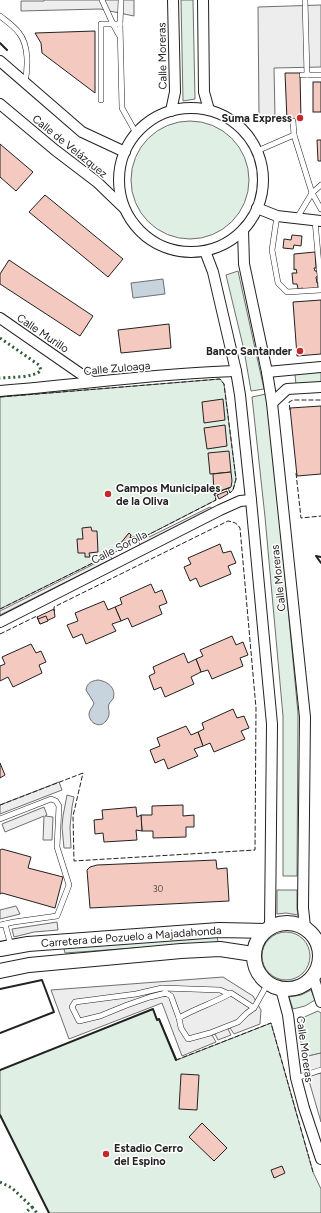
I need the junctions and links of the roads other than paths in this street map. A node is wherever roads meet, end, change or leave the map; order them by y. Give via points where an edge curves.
1 (102, 0) edge
2 (120, 0) edge
3 (173, 0) edge
4 (203, 0) edge
5 (305, 0) edge
6 (0, 16) edge
7 (113, 24) junction
8 (120, 24) junction
9 (120, 36) junction
10 (0, 61) edge
11 (321, 75) edge
12 (25, 82) junction
13 (101, 100) dead end
14 (0, 104) edge
15 (171, 110) junction
16 (209, 110) junction
17 (293, 121) dead end
18 (136, 133) junction
19 (294, 135) junction
20 (257, 151) junction
21 (124, 152) junction
22 (321, 185) edge
23 (312, 193) junction
24 (124, 208) junction
25 (258, 208) junction
26 (321, 209) edge
27 (277, 216) junction
28 (297, 218) junction
29 (318, 221) edge
30 (243, 230) junction
31 (205, 251) junction
32 (321, 289) edge
33 (0, 318) edge
34 (321, 367) edge
35 (236, 370) junction
36 (267, 372) junction
37 (92, 382) junction
38 (321, 387) edge
39 (0, 391) edge
40 (272, 403) junction
41 (251, 500) junction
42 (0, 622) edge
43 (0, 819) edge
44 (3, 925) edge
45 (305, 927) junction
46 (267, 929) junction
47 (320, 944) edge
48 (6, 948) edge
49 (253, 954) junction
50 (318, 968) edge
51 (0, 971) edge
52 (268, 983) junction
53 (281, 989) junction
54 (229, 994) junction
55 (321, 1002) edge
56 (254, 1008) junction
57 (179, 1018) junction
58 (321, 1071) edge
59 (296, 1078) junction
60 (321, 1159) edge

1 - 7 lane
2 - 8 lane
3 - 15 street, Calle Moreras via 175,92
4 - 16 street via 204,92
5 - 11 lane via 305,75
6 - 12 lane via 20,33 26,49
7 - 8 lane
7 - 9 lane
7 - 13 lane via 101,24
8 - 9 lane
9 - 18 lane via 122,108
10 - 12 street, Calle de Velázquez
12 - 21 street, Calle de Velázquez via 82,132
14 - 24 street, Calle de Velázquez via 97,182
15 - 16 street
15 - 18 street via 152,119
16 - 20 street via 238,125
17 - 19 lane
18 - 21 street
19 - 20 lane
19 - 23 lane
20 - 25 street via 262,170
21 - 24 street via 119,170 119,189
22 - 23 lane
23 - 26 lane
23 - 28 lane
24 - 31 street via 134,225 148,238 166,248 185,252
25 - 27 street
25 - 30 street
27 - 28 street
27 - 32 lane via 272,250 278,283 287,292
28 - 29 street
29 - 32 lane
30 - 31 street via 231,240
30 - 36 street, Calle Moreras via 244,264
31 - 35 street, Calle Moreras via 213,272
33 - 37 street, Calle Murillo
34 - 36 street
35 - 37 street, Calle Zuloaga
35 - 41 street, Calle Moreras
36 - 40 street, Calle Moreras
37 - 39 street, Calle Zuloaga
38 - 40 street via 287,389
40 - 45 street, Calle Moreras via 305,717
41 - 42 street, Calle Sorolla via 240,501 220,510
41 - 46 street, Calle Moreras via 272,724
43 - 44 lane via 51,799 56,801 59,806 57,847 70,885 58,916
44 - 48 lane
45 - 46 street via 287,922 278,923
45 - 47 street
46 - 48 street, Carretera de Pozuelo a Majadahonda via 219,930 28,944
46 - 49 street via 258,938
47 - 50 street
49 - 51 street, Carretera de Pozuelo a Majadahonda via 220,949 180,951 29,965
49 - 52 street via 261,978
50 - 53 street via 307,983 299,987
50 - 55 street
52 - 53 street
52 - 56 lane
53 - 59 street, Calle Moreras via 288,1015
54 - 56 lane
54 - 57 lane
54 - 57 lane via 220,990 162,988 75,1002 72,1007 79,1021 166,994 171,996
56 - 57 lane via 238,1022 188,1039 181,1028
58 - 59 lane
59 - 60 street, Calle Moreras

